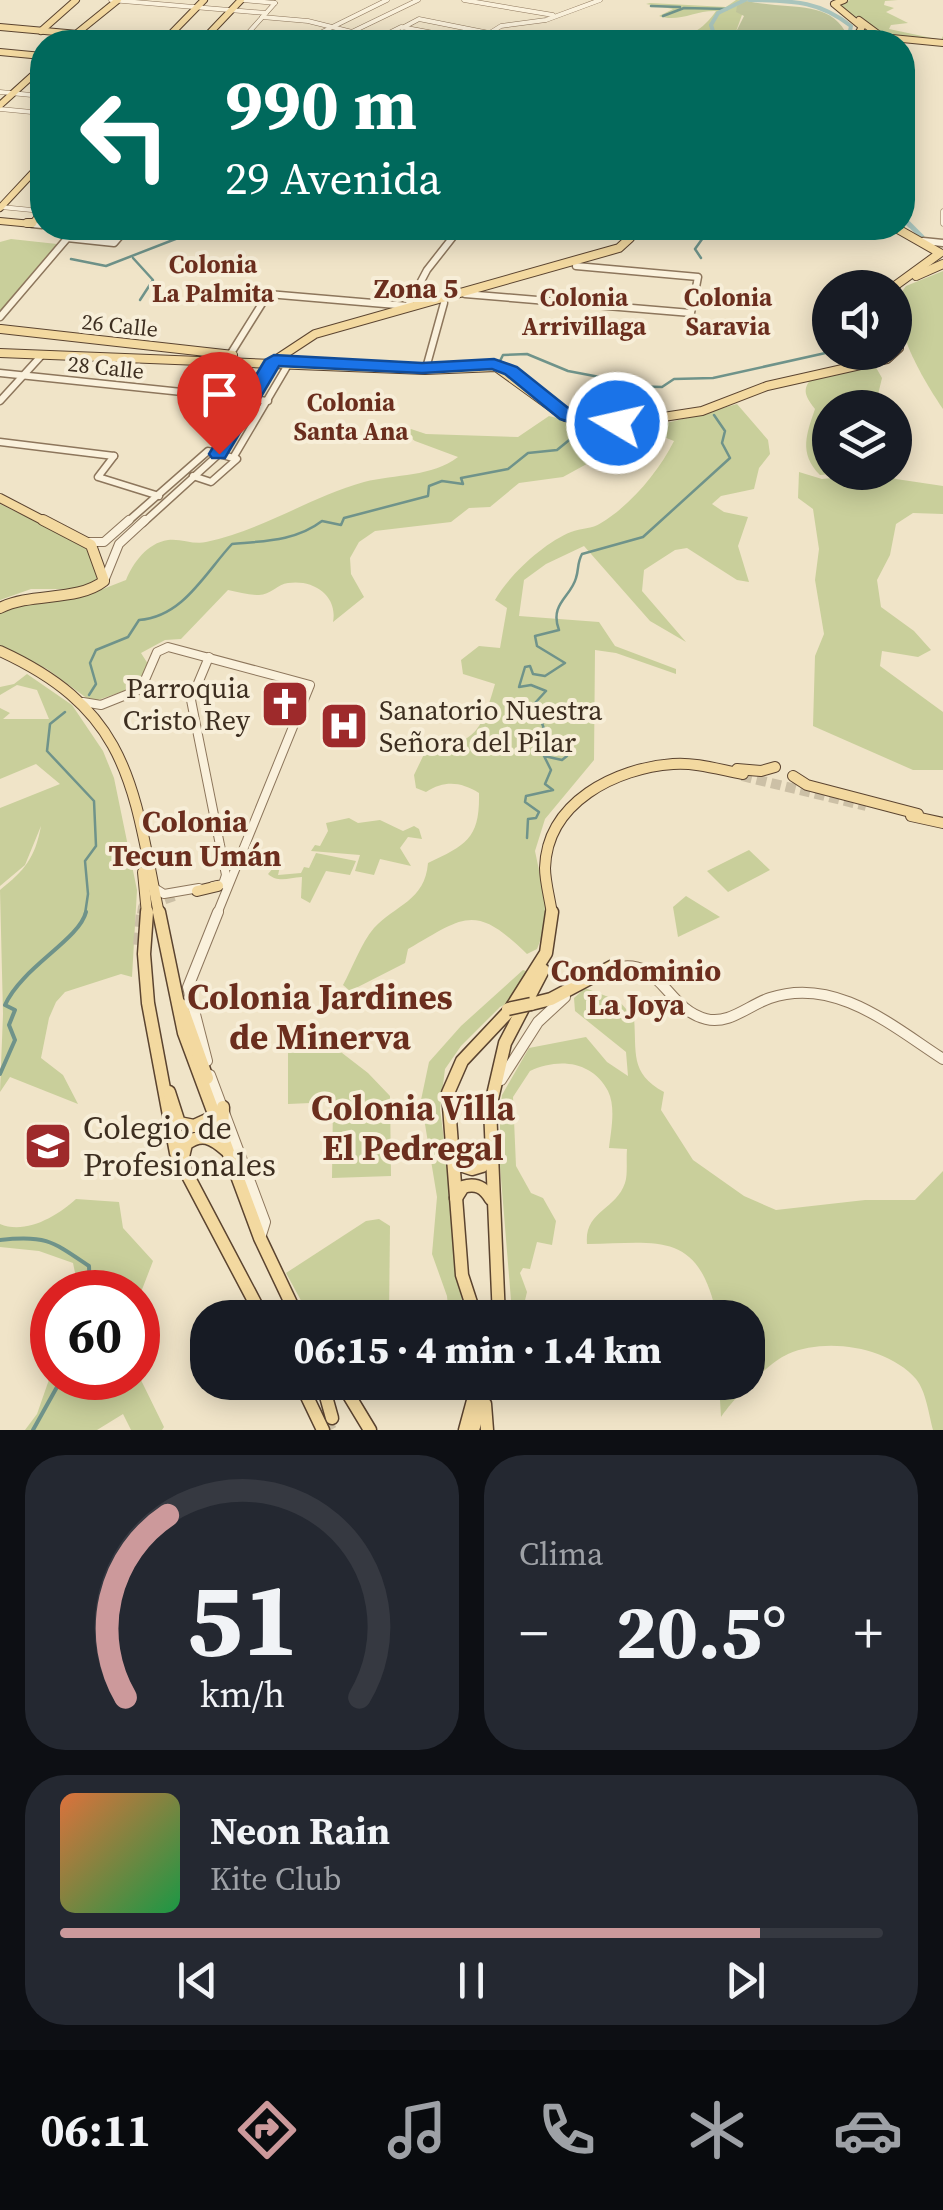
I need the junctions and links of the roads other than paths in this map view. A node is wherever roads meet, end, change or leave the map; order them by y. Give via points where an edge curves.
1 (76, 0) edge
2 (115, 0) edge
3 (204, 0) edge
4 (242, 0) edge
5 (388, 0) edge
6 (418, 0) edge
7 (464, 0) edge
8 (601, 0) edge
9 (845, 0) edge
10 (197, 7) junction
11 (232, 10) junction
12 (264, 15) junction
13 (559, 16) junction
14 (864, 25) junction
15 (0, 27) edge
16 (332, 27) junction
17 (402, 27) junction
18 (41, 30) joint
19 (82, 30) edge
20 (174, 30) edge
21 (213, 30) edge
22 (251, 30) edge
23 (326, 30) edge
24 (344, 30) edge
25 (356, 30) edge
26 (396, 30) edge
27 (415, 30) edge
28 (474, 30) edge
29 (495, 30) edge
30 (861, 30) edge
31 (872, 30) edge
32 (915, 41) edge
33 (943, 44) edge
34 (0, 52) edge
35 (30, 55) edge
36 (30, 78) edge
37 (0, 92) edge
38 (14, 93) junction
39 (30, 95) edge
40 (0, 107) edge
41 (30, 111) edge
42 (30, 176) edge
43 (1, 208) edge
44 (30, 211) edge
45 (943, 211) edge
46 (0, 221) edge
47 (30, 224) edge
48 (943, 224) edge
49 (915, 238) edge
50 (65, 240) edge
51 (86, 240) edge
52 (117, 240) edge
53 (451, 240) edge
54 (634, 240) edge
55 (942, 254) edge
56 (582, 265) junction
57 (923, 272) junction
58 (912, 273) edge
59 (912, 275) edge
60 (912, 278) edge
61 (468, 294) junction
62 (444, 303) junction
63 (414, 308) junction
64 (0, 315) edge
65 (1, 330) edge
66 (0, 353) edge
67 (40, 356) junction
68 (231, 356) junction
69 (149, 359) junction
70 (274, 361) junction
71 (287, 362) junction
72 (425, 368) junction
73 (832, 370) edge
74 (839, 370) edge
75 (0, 373) edge
76 (23, 376) junction
77 (251, 399) junction
78 (0, 401) edge
79 (268, 401) junction
80 (587, 423) junction
81 (0, 442) edge
82 (218, 454) junction
83 (235, 458) junction
84 (193, 476) junction
85 (157, 495) junction
86 (168, 499) junction
87 (0, 500) edge
88 (84, 540) junction
89 (122, 540) junction
90 (104, 542) junction
91 (94, 551) junction
92 (104, 581) junction
93 (0, 606) edge
94 (0, 653) edge
95 (209, 657) junction
96 (83, 702) junction
97 (676, 764) junction
98 (775, 767) dead end
99 (793, 776) dead end
100 (918, 814) junction
101 (943, 822) edge
102 (237, 870) junction
103 (222, 876) junction
104 (152, 885) junction
105 (197, 890) dead end
106 (139, 945) tunnel mouth
107 (612, 966) junction
108 (185, 996) junction
109 (150, 1026) junction
110 (943, 1059) edge
111 (158, 1068) junction
112 (219, 1106) junction
113 (489, 1115) junction
114 (208, 1120) dead end
115 (450, 1131) junction
116 (224, 1144) junction
117 (181, 1166) junction
118 (456, 1200) junction
119 (491, 1200) junction
120 (260, 1238) junction
121 (254, 1300) edge
122 (289, 1300) edge
123 (470, 1300) edge
124 (498, 1300) edge
125 (312, 1400) edge
126 (347, 1400) edge
127 (350, 1400) edge
128 (478, 1400) edge
129 (480, 1400) edge
130 (484, 1400) edge
131 (328, 1424) edge
132 (362, 1430) edge
133 (370, 1430) edge
134 (465, 1430) edge
135 (473, 1430) edge
136 (487, 1430) edge

1 - 18 main road
2 - 10 street
2 - 19 main road
3 - 10 main road
4 - 11 main road
4 - 12 street via 275,2
5 - 16 street
6 - 25 street
7 - 13 street
8 - 13 street
9 - 14 main road via 834,4
10 - 11 street
10 - 20 main road
11 - 12 street
11 - 21 main road
12 - 16 street
12 - 22 street
13 - 29 street
14 - 30 main road
14 - 31 main road
15 - 18 main road
16 - 23 street
16 - 24 street
17 - 26 street
17 - 27 street
17 - 28 street via 419,19
32 - 33 main road
34 - 35 main road
36 - 38 main road
37 - 38 street
38 - 39 street
38 - 40 main road
40 - 41 street
42 - 43 main road
43 - 44 street
45 - 48 street
46 - 47 main road
49 - 55 main road
50 - 64 street
51 - 52 street
53 - 63 street via 427,270
54 - 56 main road
55 - 57 main road
55 - 58 main road
56 - 61 main road
56 - 61 street via 698,277 691,312
57 - 59 main road
57 - 60 main road
61 - 62 main road
61 - 63 main road
62 - 63 main road
62 - 72 street
63 - 68 street via 268,294
63 - 70 main road via 315,334
63 - 71 main road via 320,335 287,355
65 - 68 main road, 26 Calle
66 - 67 main road
67 - 69 main road
67 - 76 street
68 - 69 street
68 - 70 main road, 26 Calle
69 - 70 main road
70 - 71 main road
70 - 77 street
71 - 72 main road
71 - 72 main road
71 - 79 street
72 - 80 main road via 501,368 558,413
72 - 80 main road via 502,366 560,411
73 - 80 main road via 760,386 700,409
74 - 80 main road via 767,386 702,411
75 - 76 street, 28 Calle
76 - 77 street, 28 Calle
76 - 78 street
77 - 79 street, 28 Calle
77 - 82 street
79 - 83 street
81 - 85 street via 114,456 98,477
82 - 83 street
82 - 84 street
82 - 85 street via 208,451
83 - 84 street via 212,482
84 - 86 street
85 - 86 street
85 - 90 street
86 - 89 street
87 - 88 main road
87 - 91 main road
88 - 90 street
88 - 91 main road
89 - 90 street via 103,548
89 - 92 street
91 - 92 main road
92 - 93 main road via 87,592 37,593
94 - 96 main road
94 - 109 main road via 68,696 116,756 148,898
95 - 96 street via 168,646 156,652 141,689 101,705
95 - 102 street via 310,685
95 - 103 street via 190,695
96 - 104 main road via 124,762
97 - 98 main road via 758,772
97 - 113 main road via 742,775 685,767 641,772 604,786 568,818 550,860 556,941 506,1043
97 - 115 main road via 630,770 600,783 557,826 544,867 552,914 546,952 510,1010 456,1071 448,1092
99 - 100 main road
100 - 101 main road
100 - 101 main road via 866,804
102 - 103 street via 232,862
102 - 108 street
103 - 104 street via 164,894
103 - 105 main road
104 - 108 main road
106 - 109 main road
107 - 110 street via 640,967 708,1020 786,992 810,990 848,1000
107 - 113 street via 544,1014 512,1058
107 - 115 main road, bridge via 551,999 504,1011 450,1073 444,1094
108 - 112 street
108 - 112 main road
108 - 116 main road
109 - 111 main road
111 - 114 main road via 179,1123
111 - 117 main road
112 - 116 main road
112 - 120 street via 265,1222
113 - 115 main road via 480,1167 460,1165
113 - 119 main road
115 - 118 main road
116 - 117 main road via 198,1136 186,1144
116 - 120 main road
117 - 121 main road
118 - 119 main road via 472,1184
118 - 123 main road
119 - 124 main road
120 - 122 main road
125 - 131 main road
126 - 132 main road
127 - 133 main road
128 - 134 main road
129 - 135 main road
130 - 136 main road

